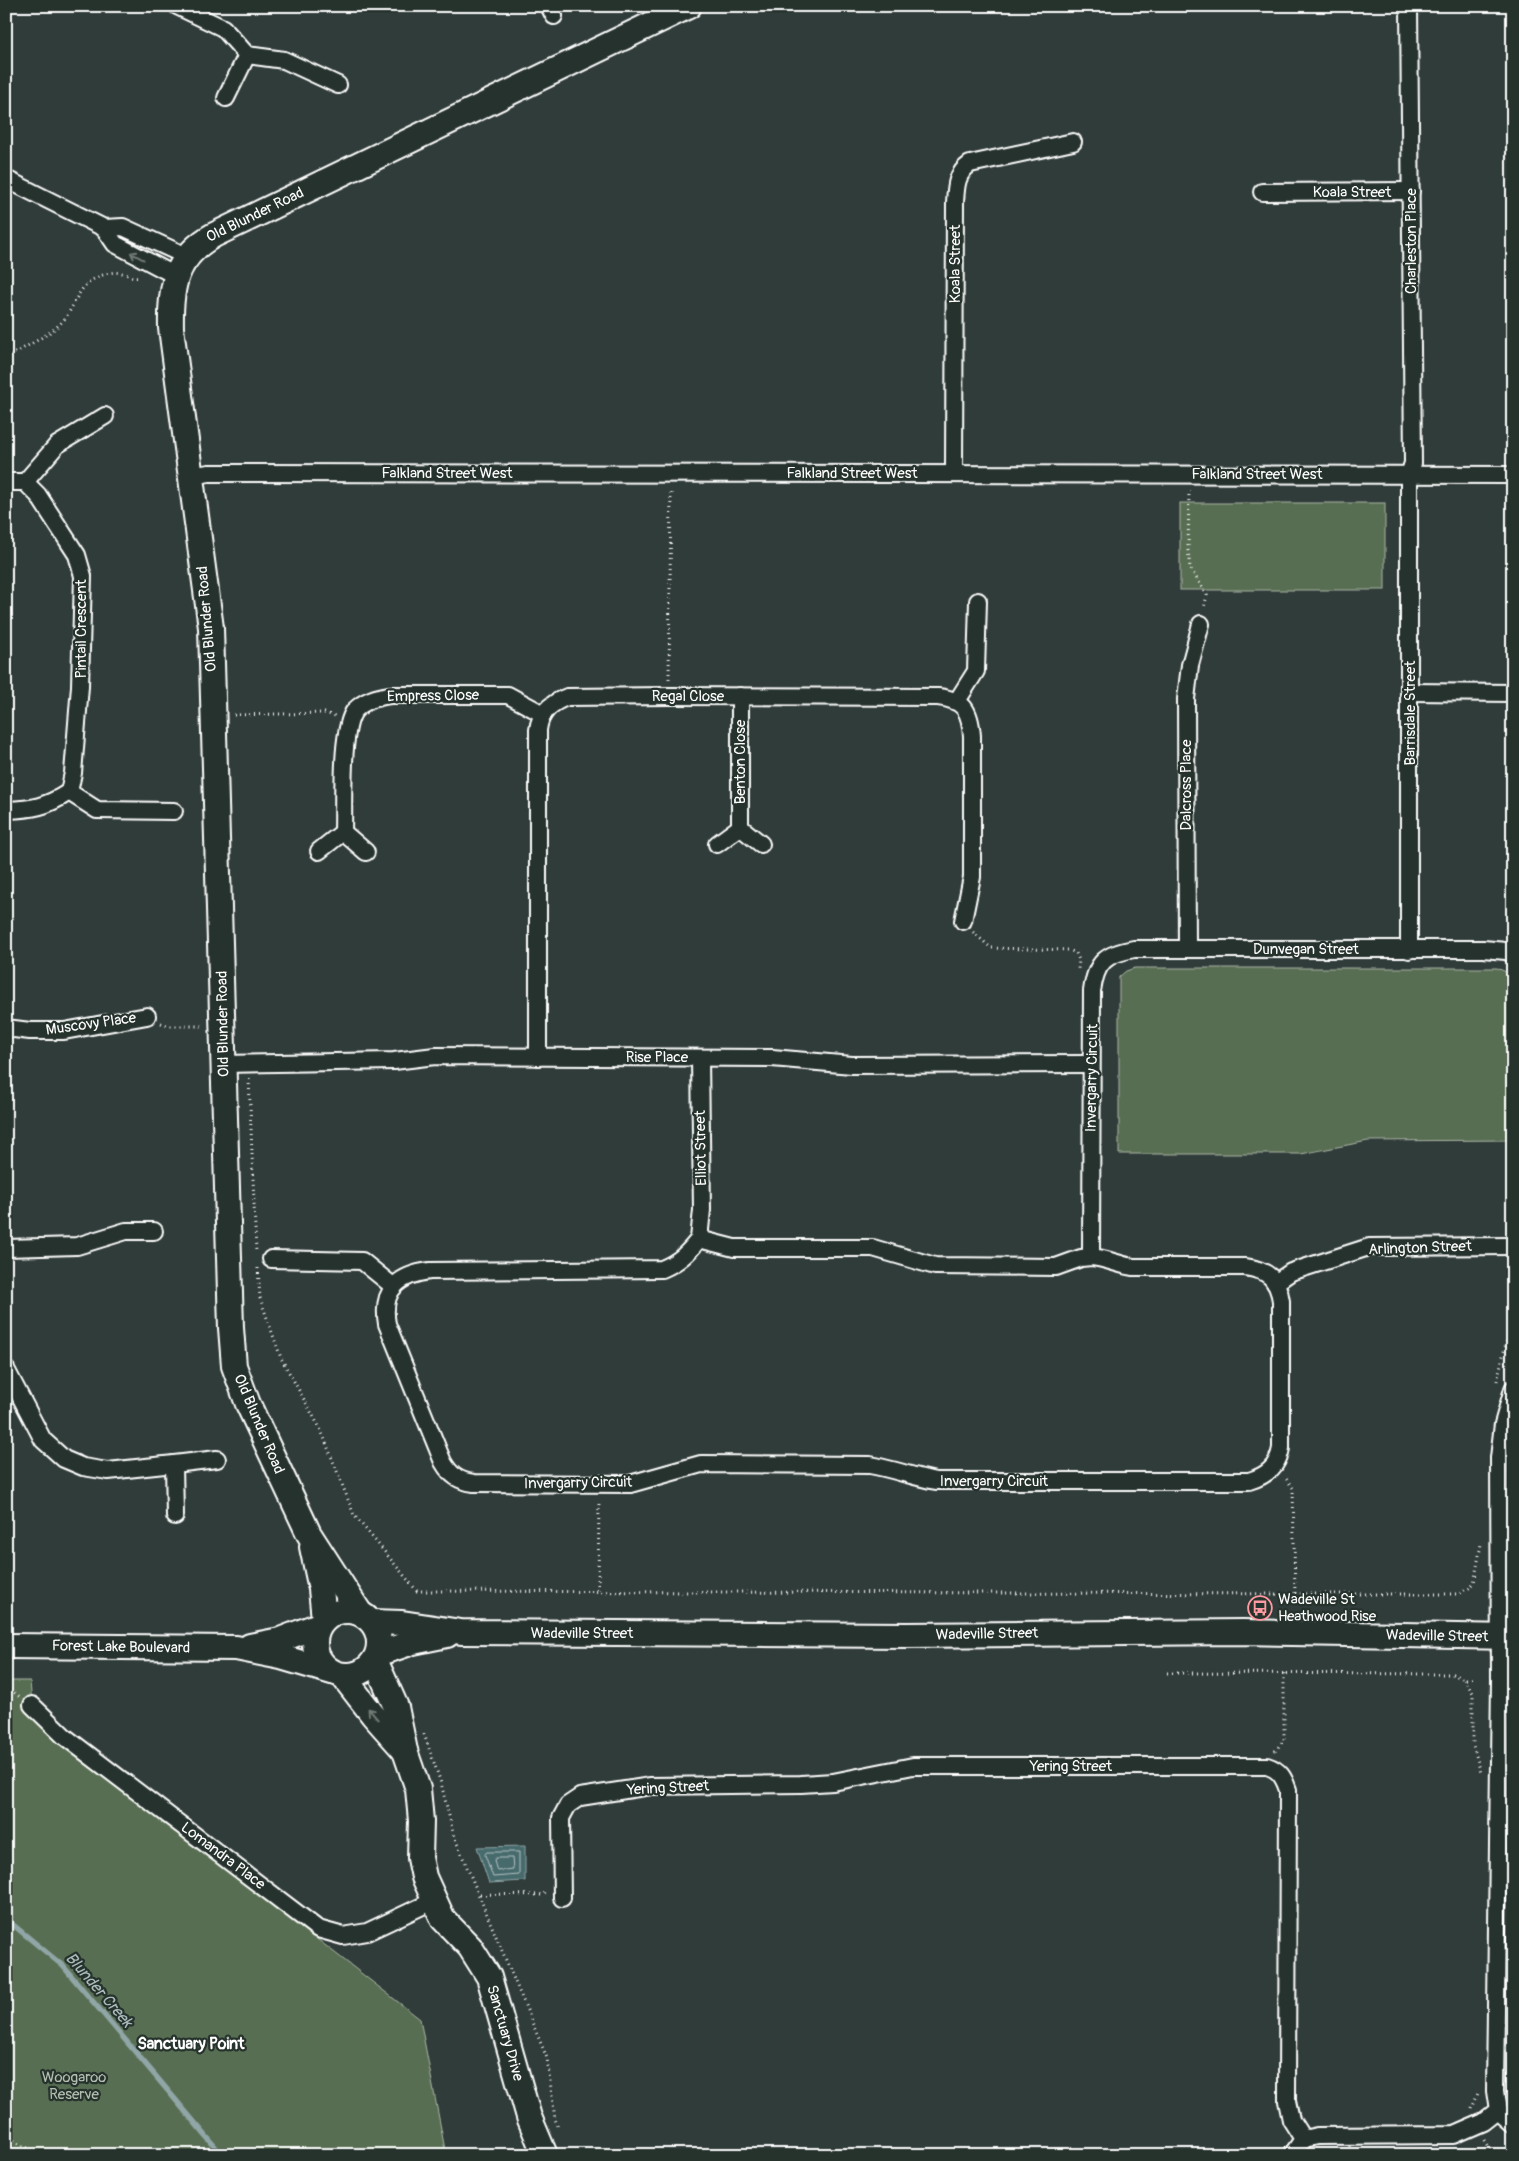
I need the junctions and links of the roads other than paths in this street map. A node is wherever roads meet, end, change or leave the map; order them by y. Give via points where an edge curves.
1 (177, 6) edge
2 (689, 6) edge
3 (1409, 6) edge
4 (247, 55) junction
5 (338, 85) dead end
6 (226, 98) dead end
7 (1073, 142) dead end
8 (6, 179) edge
9 (1411, 191) junction
10 (1262, 192) dead end
11 (104, 228) junction
12 (181, 266) junction
13 (105, 416) dead end
14 (954, 473) junction
15 (1409, 475) junction
16 (1513, 475) edge
17 (191, 476) junction
18 (6, 482) edge
19 (25, 482) junction
20 (978, 601) dead end
21 (1201, 624) road end
22 (1410, 692) junction
23 (1513, 692) edge
24 (740, 696) junction
25 (957, 701) junction
26 (543, 714) junction
27 (69, 792) junction
28 (6, 810) edge
29 (174, 811) dead end
30 (740, 828) junction
31 (343, 832) junction
32 (717, 844) dead end
33 (761, 844) dead end
34 (320, 851) dead end
35 (366, 852) dead end
36 (962, 921) road end
37 (1187, 949) junction
38 (1409, 950) junction
39 (1513, 954) edge
40 (1102, 962) joint
41 (147, 1016) road end
42 (6, 1028) edge
43 (538, 1057) junction
44 (700, 1058) junction
45 (224, 1064) junction
46 (1091, 1064) junction
47 (154, 1231) dead end
48 (699, 1239) junction
49 (1513, 1246) edge
50 (6, 1248) edge
51 (1091, 1257) junction
52 (262, 1258) road end
53 (1275, 1283) junction
54 (394, 1287) junction
55 (6, 1369) edge
56 (1513, 1389) edge
57 (217, 1459) dead end
58 (174, 1464) junction
59 (175, 1516) dead end
60 (309, 1534) junction
61 (366, 1618) junction
62 (322, 1622) junction
63 (461, 1632) junction
64 (1506, 1637) edge
65 (6, 1646) edge
66 (236, 1648) junction
67 (376, 1657) junction
68 (337, 1674) junction
69 (32, 1705) dead end
70 (406, 1750) junction
71 (562, 1898) dead end
72 (433, 1900) junction
73 (1498, 2111) junction
74 (1513, 2124) edge
75 (1303, 2139) junction
76 (545, 2155) edge
77 (1292, 2155) edge

1 - 4 street via 223,28
2 - 12 main road, Old Blunder Road via 214,235 198,244
3 - 9 street, Charleston Place
4 - 5 street via 284,60
4 - 6 street
7 - 14 street, Koala Street via 970,164 957,179
8 - 11 street
9 - 10 street, Koala Street
9 - 15 street, Charleston Place via 1413,463
11 - 12 street via 123,227
12 -> 11 street via 147,261 115,244
12 - 17 main road, Old Blunder Road via 170,300 171,328
13 - 19 street via 57,445
14 - 15 street, Falkland Street West
14 - 17 street, Falkland Street West via 209,473
15 - 16 street, Falkland Street West
15 - 22 street, Barrisdale Street
17 - 45 main road, Old Blunder Road via 211,628
18 - 19 street
19 - 27 street, Pintail Crescent via 38,494 76,555 83,576 80,686
20 - 25 street via 976,671
21 - 37 street, Dalcross Place via 1190,665 1186,699
22 - 23 street
22 - 38 street, Barrisdale Street
24 - 25 street, Regal Close via 938,697
24 - 26 street, Regal Close via 567,697 557,701
24 - 30 street, Benton Close
25 - 36 street via 969,716 972,736 972,877
26 - 31 street, Empress Close via 508,695 390,695 362,703 354,711 346,738
26 - 43 street via 538,730
27 - 28 street via 52,803 30,809
27 - 29 street via 97,810
30 - 32 street
30 - 33 street
31 - 34 street
31 - 35 street
37 - 38 street, Dunvegan Street
37 - 40 street, Dunvegan Street via 1134,949 1116,952
38 - 39 street, Dunvegan Street via 1483,949
40 - 46 street, Invergarry Circuit via 1094,974 1092,991
41 - 42 street, Muscovy Place via 64,1031
43 - 44 street, Rise Place
43 - 45 street, Rise Place via 435,1056 394,1061
44 - 46 street, Rise Place via 772,1058 852,1065
44 - 48 street, Elliot Street via 702,1210
45 - 60 main road, Old Blunder Road via 234,1366 248,1404
46 - 51 street, Invergarry Circuit
47 - 50 street via 126,1231 77,1246
48 - 51 street via 734,1248 873,1248 935,1266 1056,1267
48 - 54 street via 682,1258 662,1269 430,1270 406,1276
49 - 53 street, Arlington Street via 1369,1247 1291,1272
51 - 53 street via 1133,1267 1257,1268
52 - 54 street via 362,1261
53 - 54 street, Invergarry Circuit via 1281,1302 1280,1457 1260,1477 1248,1481 936,1481 870,1465 700,1464 630,1484 474,1483 464,1482 450,1474 442,1462 387,1324 384,1309
55 - 58 street via 43,1440 64,1459 83,1467 108,1471
56 - 64 street via 1503,1424 1499,1458
57 - 58 street
58 - 59 street
60 - 61 main road, Old Blunder Road
60 - 62 main road, Old Blunder Road via 321,1589
61 - 62 main road via 342,1611
61 - 63 main road, Wadeville Street
61 - 67 main road via 378,1632 380,1643
62 - 66 main road, Forest Lake Boulevard via 280,1640
62 - 68 main road via 315,1635 317,1657 323,1666
63 - 64 main road, Wadeville Street via 907,1635 1243,1632
63 - 67 main road, Wadeville Street via 413,1642
64 - 73 street via 1495,2091
65 - 66 main road, Forest Lake Boulevard
66 - 68 main road, Forest Lake Boulevard via 281,1657
67 - 68 main road via 361,1672
67 - 70 main road, Sanctuary Drive via 396,1707
70 -> 68 main road, Sanctuary Drive
69 - 72 street, Lomandra Place via 64,1736 318,1928 343,1936 367,1932
70 - 72 main road, Sanctuary Drive via 418,1789 420,1858
71 - 75 street, Yering Street via 561,1818 568,1805 580,1797 651,1786 833,1782 913,1766 1274,1768 1282,1775 1288,1790 1287,2100 1291,2120
72 - 76 main road, Sanctuary Drive via 443,1919 470,1947 489,1978 529,2117
73 - 74 street
73 - 75 street via 1484,2122 1454,2135 1317,2136
75 - 77 street

